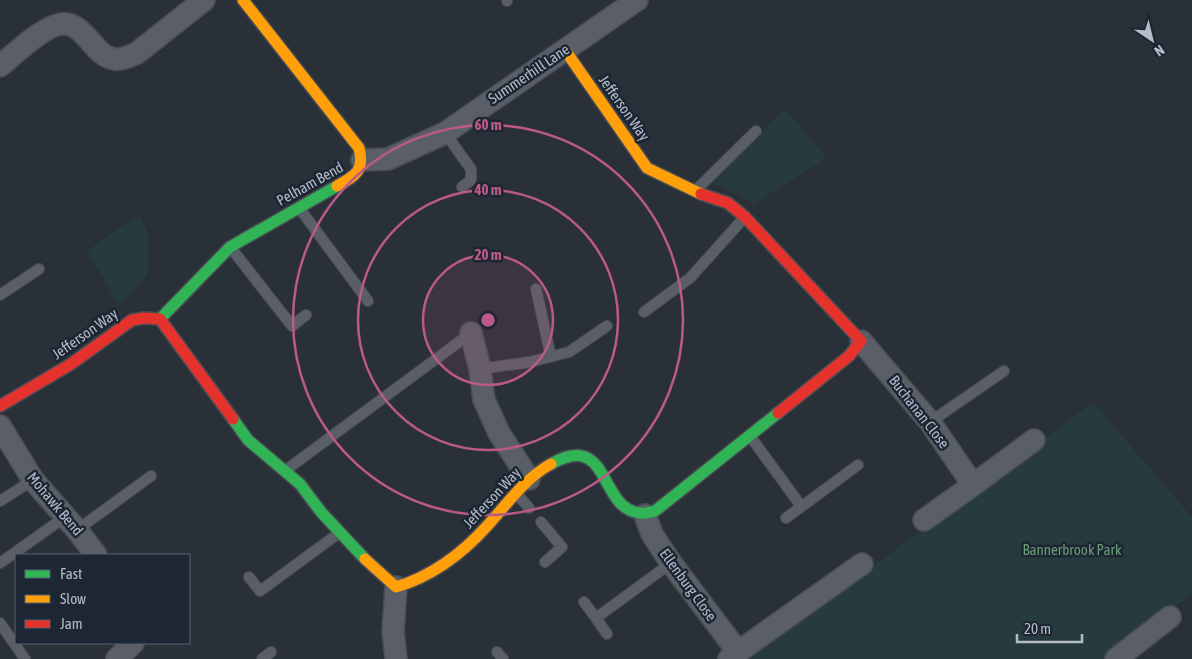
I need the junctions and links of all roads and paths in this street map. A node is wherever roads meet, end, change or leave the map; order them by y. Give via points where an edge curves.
1 (204, 0) edge
2 (244, 0) edge
3 (637, 0) edge
4 (565, 50) junction
5 (0, 66) edge
6 (756, 131) dead end
7 (445, 133) junction
8 (362, 160) junction
9 (462, 187) dead end
10 (694, 192) junction
11 (299, 208) junction
12 (745, 217) junction
13 (230, 247) junction
14 (39, 269) dead end
15 (536, 290) dead end
16 (0, 296) edge
17 (368, 301) dead end
18 (644, 312) dead end
19 (306, 315) dead end
20 (160, 319) junction
21 (607, 326) dead end
22 (471, 333) joint
23 (861, 341) junction
24 (551, 356) junction
25 (480, 369) junction
26 (1004, 371) dead end
27 (0, 406) edge
28 (930, 422) junction
29 (0, 426) edge
30 (750, 435) junction
31 (1034, 440) dead end
32 (858, 466) dead end
33 (285, 471) junction
34 (151, 476) dead end
35 (33, 480) junction
36 (973, 485) junction
37 (522, 486) junction
38 (0, 500) edge
39 (802, 506) junction
40 (529, 508) dead end
41 (645, 515) junction
42 (786, 518) dead end
43 (924, 520) dead end
44 (541, 522) dead end
45 (71, 524) junction
46 (339, 532) junction
47 (16, 554) edge
48 (95, 554) edge
49 (15, 555) edge
50 (545, 562) dead end
51 (0, 563) edge
52 (670, 563) junction
53 (862, 564) dead end
54 (249, 577) dead end
55 (396, 588) junction
56 (584, 602) dead end
57 (596, 618) junction
58 (1170, 618) dead end
59 (0, 623) edge
60 (607, 634) dead end
61 (133, 644) edge
62 (734, 656) edge
63 (25, 659) edge
64 (117, 659) edge
65 (396, 659) edge
66 (1116, 659) edge

1 - 5 street via 137,53 126,58 104,55 74,26 61,24 44,31
2 - 8 street, Pelham Bend via 359,148
3 - 4 street, Summerhill Lane
4 - 7 street, Summerhill Lane
4 - 10 street, Jefferson Way via 647,168
6 - 10 lane
7 - 8 street, Summerhill Lane via 388,159
7 - 9 lane via 471,169 471,180
8 - 11 street, Pelham Bend via 355,176
10 - 12 street, Jefferson Way via 728,203
11 - 13 street, Pelham Bend
11 - 17 lane
12 - 18 lane via 690,278
12 - 23 street, Jefferson Way
13 - 19 lane via 292,326
13 - 20 street, Pelham Bend
14 - 16 lane
15 - 24 lane
20 - 27 street, Jefferson Way via 132,320 71,364
20 - 33 street via 248,440
21 - 24 lane via 569,352
22 - 25 street
22 - 33 lane
23 - 28 street, Buchanan Close
23 - 30 street via 849,356
24 - 25 lane
25 - 37 street via 484,400
26 - 28 lane
28 - 36 street, Buchanan Close
29 - 35 street, Mohawk Bend
30 - 39 lane
30 - 41 street via 655,511
31 - 36 street
32 - 39 lane
33 - 46 street via 300,484
34 - 45 lane
35 - 38 lane
35 - 45 street, Mohawk Bend
36 - 43 street
37 - 40 lane
37 - 41 street, Jefferson Way via 556,462 573,455 583,456 592,461 619,503
37 - 55 street, Jefferson Way via 478,536 450,561 434,573
39 - 42 lane
41 - 52 street, Ellenburg Close via 652,534
44 - 50 lane via 562,547
45 - 47 lane
45 - 48 street, Mohawk Bend
46 - 54 lane via 260,591
46 - 55 street
49 - 51 lane
52 - 57 lane
52 - 62 street, Ellenburg Close
53 - 62 street, Ellenburg Close
55 - 65 street via 393,631
56 - 57 lane
57 - 60 lane
58 - 66 street
59 - 63 lane
61 - 64 street

